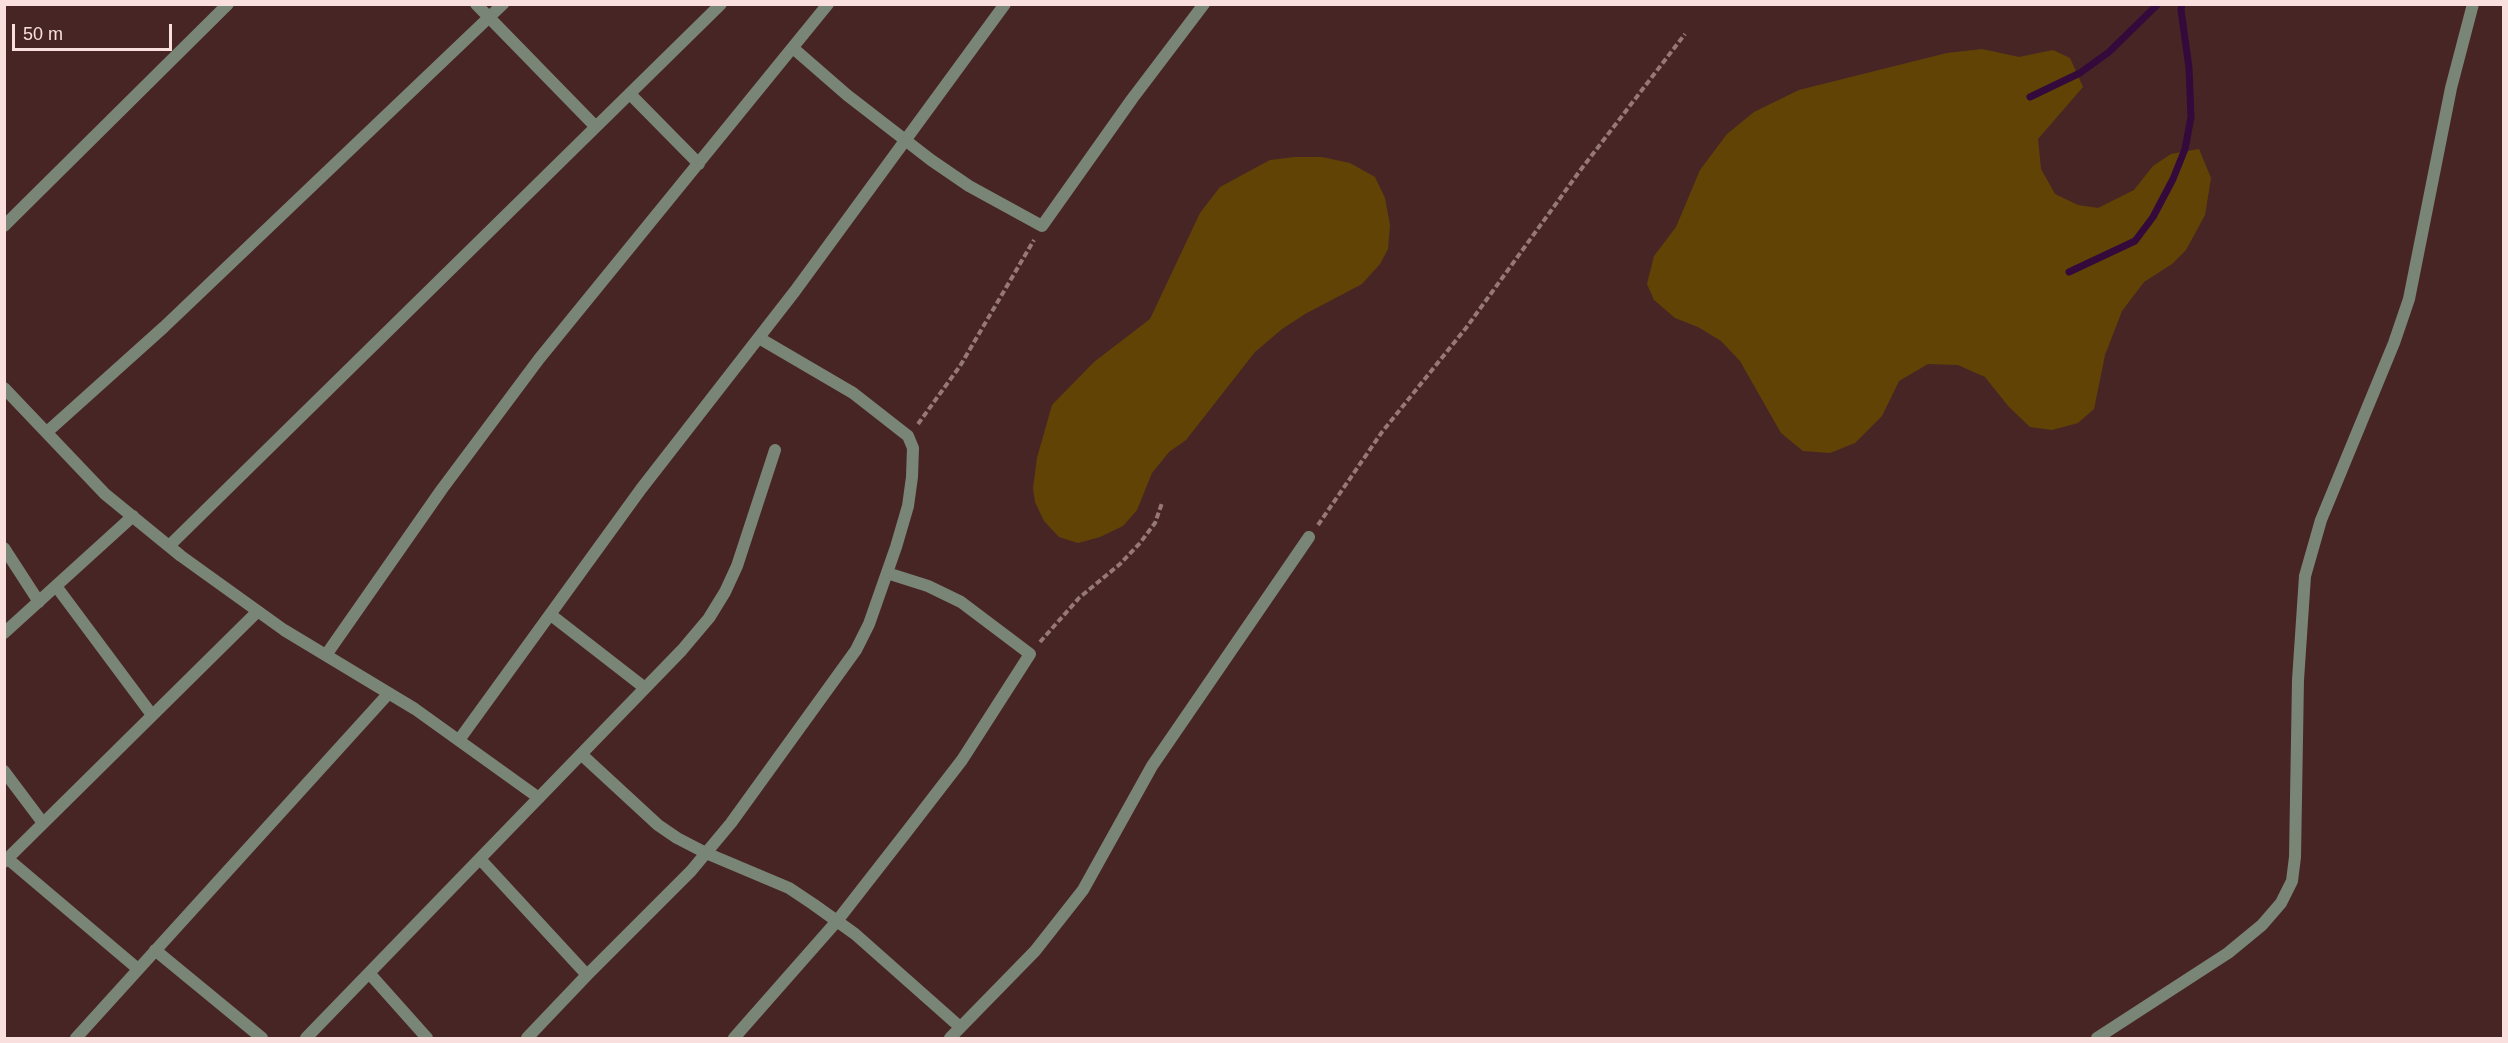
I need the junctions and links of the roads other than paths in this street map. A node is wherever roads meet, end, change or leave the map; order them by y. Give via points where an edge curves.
1 (228, 4) edge
2 (476, 4) edge
3 (503, 4) edge
4 (721, 4) edge
5 (828, 4) edge
6 (1005, 4) edge
7 (1204, 4) edge
8 (2473, 4) edge
9 (489, 19) junction
10 (792, 48) junction
11 (630, 94) junction
12 (595, 126) junction
13 (905, 140) junction
14 (699, 164) junction
15 (4, 226) edge
16 (759, 338) junction
17 (4, 388) edge
18 (47, 432) junction
19 (775, 450) dead end
20 (133, 516) junction
21 (1309, 537) road end
22 (169, 546) junction
23 (4, 548) edge
24 (887, 573) junction
25 (56, 586) junction
26 (39, 602) junction
27 (257, 612) junction
28 (551, 615) junction
29 (4, 633) edge
30 (326, 655) junction
31 (645, 688) junction
32 (389, 693) junction
33 (152, 715) junction
34 (459, 740) junction
35 (581, 754) junction
36 (4, 771) edge
37 (539, 798) junction
38 (43, 823) junction
39 (706, 853) junction
40 (480, 859) junction
41 (6, 860) edge
42 (837, 921) junction
43 (155, 950) junction
44 (138, 969) junction
45 (369, 973) junction
46 (587, 975) junction
47 (960, 1027) junction
48 (76, 1038) edge
49 (262, 1038) edge
50 (306, 1038) edge
51 (427, 1038) edge
52 (527, 1038) edge
53 (734, 1038) edge
54 (950, 1038) edge
55 (2097, 1038) edge

1 - 15 street
2 - 9 street
3 - 9 street
4 - 11 street
5 - 10 street
6 - 13 street
7 - 13 street via 1042,226 969,186
8 - 55 street via 2451,88 2409,298 2321,520 2305,576 2292,881 2281,903 2262,925 2228,953
9 - 12 street
9 - 18 street via 164,327
10 - 13 street
10 - 14 street
11 - 12 street
11 - 14 street
12 - 22 street
13 - 16 street
14 - 30 street via 539,359
16 - 24 street via 853,393 908,436 913,448 908,506
16 - 28 street via 641,489
17 - 18 street
18 - 20 street via 105,494
19 - 31 street via 725,592 709,618
20 - 22 street
20 - 25 street
21 - 47 street via 1152,766 1083,890 1035,951
22 - 27 street
23 - 26 street
24 - 39 street via 856,650
24 - 42 street via 928,586 961,603 1030,654 962,760
25 - 26 street
25 - 33 street
26 - 29 street
27 - 30 street
27 - 33 street
28 - 31 street
28 - 34 street
30 - 32 street
31 - 35 street
32 - 34 street
32 - 43 street
33 - 38 street
34 - 37 street
35 - 37 street
35 - 39 street via 658,825
36 - 38 street
37 - 40 street
38 - 41 street
39 - 42 street via 789,888
39 - 46 street
40 - 45 street
40 - 46 street
41 - 44 street
42 - 47 street
42 - 53 street
43 - 44 street
43 - 49 street
44 - 48 street
45 - 50 street
45 - 51 street
46 - 52 street
47 - 54 street

